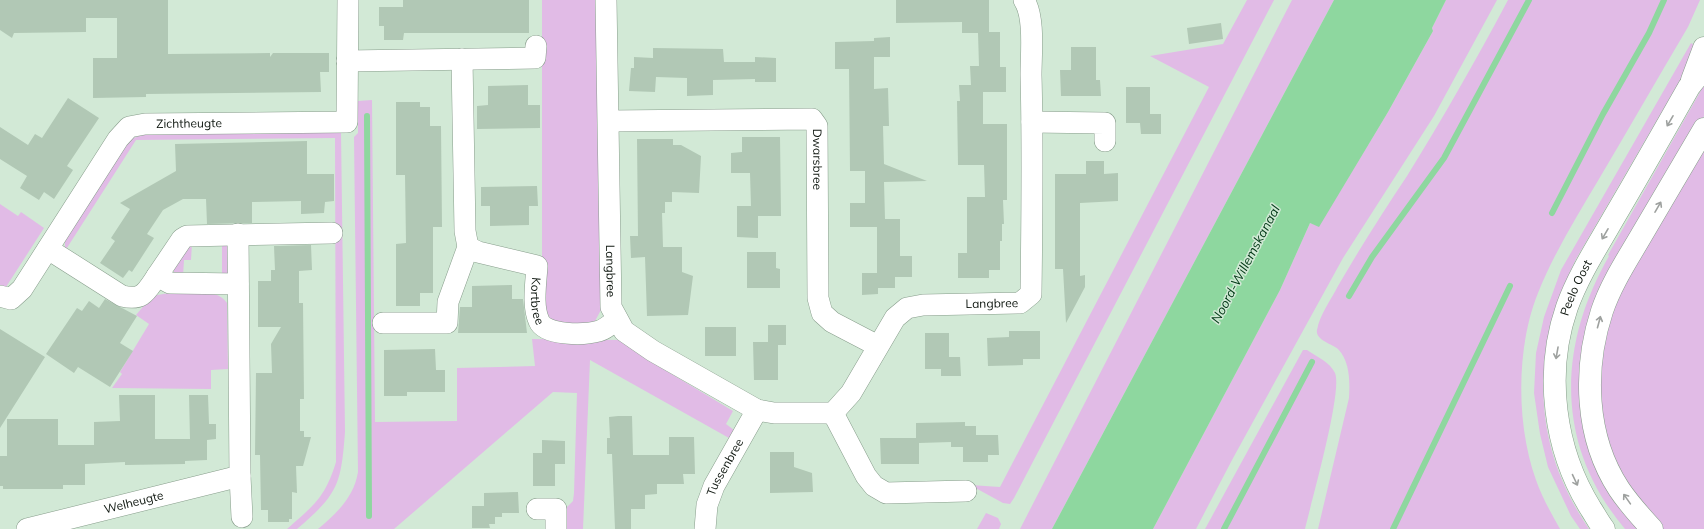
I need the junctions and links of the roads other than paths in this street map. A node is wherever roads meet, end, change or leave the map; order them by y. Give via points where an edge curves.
1 (348, 0) edge
2 (606, 0) edge
3 (1024, 0) edge
4 (536, 46) dead end
5 (1704, 48) edge
6 (462, 59) junction
7 (347, 61) junction
8 (1704, 68) edge
9 (1689, 87) junction
10 (609, 121) junction
11 (1032, 122) junction
12 (1704, 129) edge
13 (1105, 141) dead end
14 (332, 233) dead end
15 (238, 234) junction
16 (468, 247) junction
17 (48, 249) junction
18 (157, 276) junction
19 (238, 284) junction
20 (0, 296) edge
21 (617, 319) junction
22 (383, 323) dead end
23 (878, 346) junction
24 (757, 410) junction
25 (833, 412) junction
26 (240, 476) junction
27 (966, 491) dead end
28 (537, 509) dead end
29 (242, 517) dead end
30 (27, 529) edge
31 (556, 529) edge
32 (705, 529) edge
33 (1604, 529) edge
34 (1652, 529) edge

1 - 7 street, Zichtheugte
2 - 10 street, Langbree
3 - 11 street, Langbree via 1030,23
4 - 6 street via 535,58
5 - 9 main road
6 - 7 street
6 - 16 street via 465,231
7 - 17 street, Zichtheugte via 347,122 146,124 129,127 118,139
8 - 9 main road, Peelo Oost
9 -> 33 main road, Peelo Oost via 1586,267 1567,308 1556,359 1557,417 1562,443 1581,493
10 - 21 street, Langbree via 610,295 611,307
10 - 23 street, Dwarsbree via 812,119 817,126 818,298 822,313 832,322
11 - 13 street via 1105,122
11 - 23 street, Langbree via 1031,294 1020,303 923,305 907,308 895,318
34 -> 12 main road via 1628,501 1608,468 1594,422 1590,368 1602,310 1615,280
14 - 15 street
15 - 18 street via 188,236 182,239
15 - 19 street
16 - 21 street, Kortbree via 478,252 537,266 536,314 547,330 557,333 597,332
16 - 22 street via 448,302 448,323
17 - 18 street via 122,296 133,299 143,296
17 - 20 street, Zichtheugte via 22,289 12,299
18 - 19 street via 170,283
19 - 26 street
21 - 24 street, Langbree via 624,331 653,351
23 - 25 street, Langbree via 851,393
24 - 25 street, Langbree via 774,413
24 - 32 street, Tussenbree via 714,486 707,505
25 - 27 street via 866,476 874,486 886,493
26 - 29 street
26 - 30 street, Welheugte
28 - 31 street via 556,509

